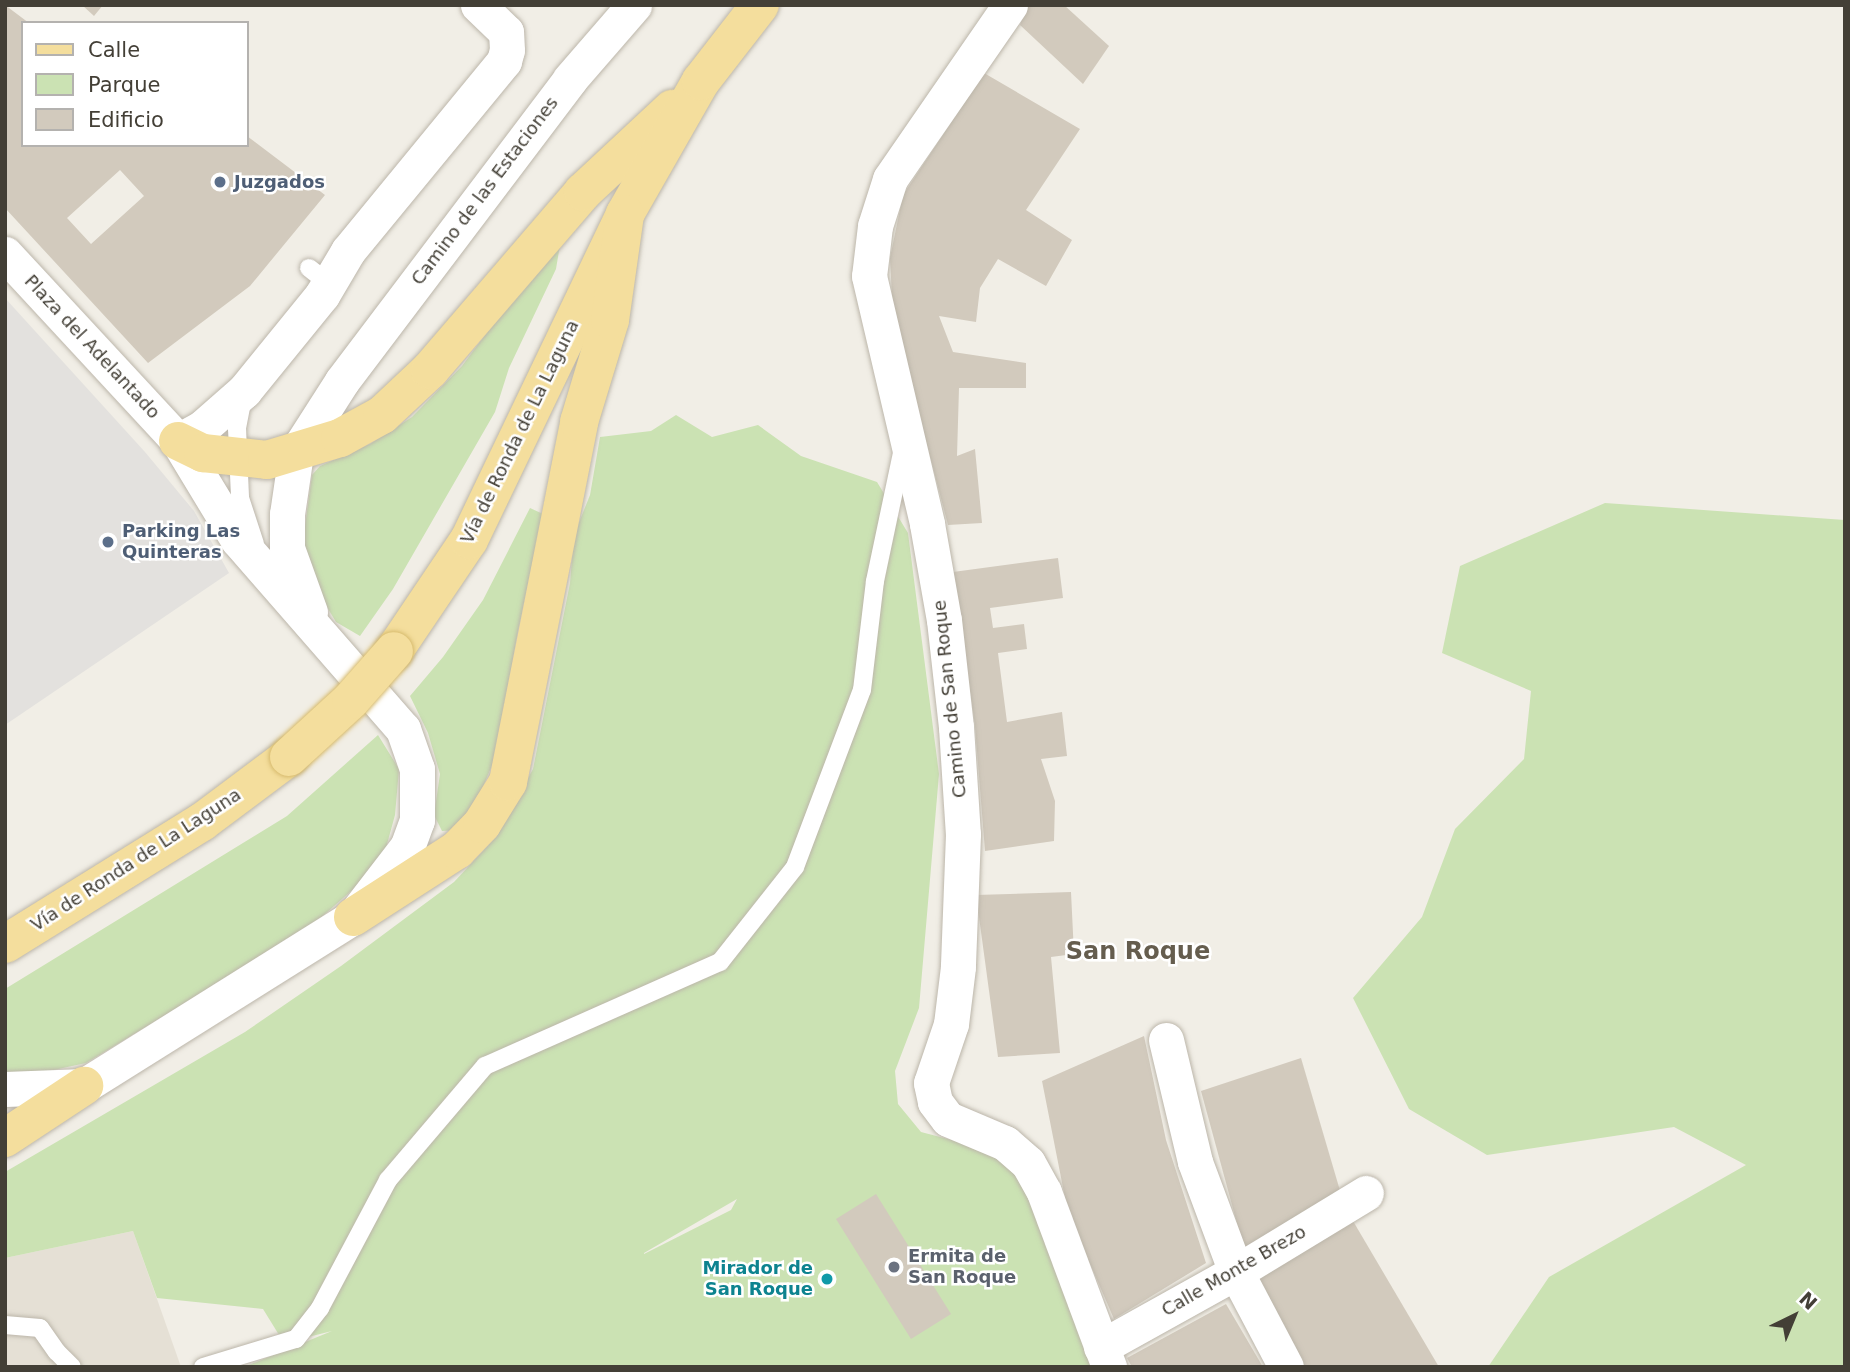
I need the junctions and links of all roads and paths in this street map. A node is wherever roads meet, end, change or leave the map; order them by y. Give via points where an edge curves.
1 (478, 5) edge
2 (634, 5) edge
3 (760, 5) edge
4 (1010, 5) edge
5 (701, 81) junction
6 (625, 214) junction
7 (5, 254) edge
8 (342, 381) junction
9 (244, 391) junction
10 (907, 433) junction
11 (178, 441) junction
12 (296, 453) junction
13 (237, 458) junction
14 (262, 568) junction
15 (319, 634) junction
16 (353, 917) junction
17 (5, 944) edge
18 (1166, 1040) dead end
19 (85, 1086) junction
20 (5, 1089) edge
21 (5, 1138) edge
22 (1366, 1193) dead end
23 (1236, 1272) junction
24 (5, 1325) edge
25 (1105, 1357) edge
26 (72, 1367) edge
27 (203, 1367) edge
28 (1286, 1367) edge

1 - 9 street via 506,32 504,61 348,251 318,275
2 - 8 street, Camino de las Estaciones via 570,79
3 - 5 main road, Vía de Ronda de La Laguna
4 - 10 street, Camino de San Roque via 890,179 875,226 869,276
5 - 6 main road, Vía de Ronda de La Laguna
5 - 12 main road via 583,192 430,370 382,415 340,438
6 - 16 main road via 610,320 579,422 508,782 482,824 457,850
6 - 17 main road, Vía de Ronda de La Laguna, bridge via 468,540 394,650 351,701 289,757 202,822
7 - 11 street, Plaza del Adelantado
8 - 12 street
8 - 13 street via 271,441
9 - 11 street via 203,427
9 - 13 lane
10 - 25 street, Camino de San Roque via 944,621 963,834 958,967 948,1040 932,1083 935,1102 948,1119 1005,1143 1028,1163 1044,1192
10 - 27 lane via 875,581 862,690 795,867 720,962 485,1066 387,1180 320,1308 296,1339
11 - 13 main road via 203,453
11 - 14 street, Plaza del Adelantado via 238,540
12 - 13 main road via 267,460
12 - 15 street via 287,548
13 - 14 lane via 240,498
14 - 15 street, Plaza del Adelantado
15 - 16 street, Plaza del Adelantado via 403,729 417,769 417,820 407,847
16 - 19 street
18 - 23 street via 1195,1162
19 - 20 street
19 - 21 main road
22 - 23 street, Calle Monte Brezo
23 - 25 street, Calle Monte Brezo
23 - 28 street
24 - 26 lane via 40,1328

